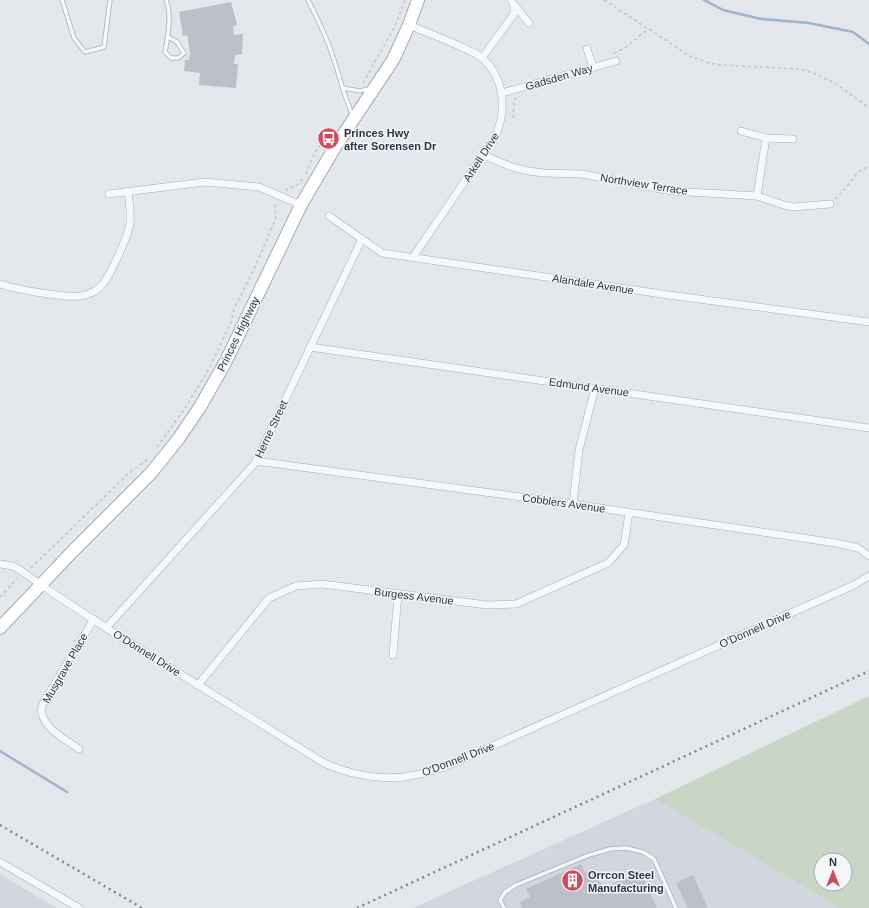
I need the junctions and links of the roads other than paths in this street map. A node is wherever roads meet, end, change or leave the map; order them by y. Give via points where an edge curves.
1 (62, 0) edge
2 (110, 0) edge
3 (166, 0) edge
4 (308, 0) edge
5 (418, 0) edge
6 (512, 2) edge
7 (529, 23) dead end
8 (409, 25) junction
9 (168, 37) junction
10 (588, 49) dead end
11 (482, 58) junction
12 (616, 61) dead end
13 (593, 67) junction
14 (343, 88) junction
15 (375, 88) junction
16 (502, 92) junction
17 (354, 119) junction
18 (741, 131) dead end
19 (766, 138) junction
20 (793, 139) dead end
21 (483, 155) junction
22 (128, 191) junction
23 (109, 194) dead end
24 (757, 196) junction
25 (830, 204) road end
26 (301, 205) junction
27 (329, 216) dead end
28 (362, 239) junction
29 (413, 257) junction
30 (0, 284) edge
31 (869, 322) edge
32 (310, 347) junction
33 (595, 388) junction
34 (869, 428) edge
35 (256, 461) junction
36 (573, 504) junction
37 (629, 513) junction
38 (869, 556) edge
39 (0, 564) edge
40 (869, 576) edge
41 (41, 585) junction
42 (398, 594) junction
43 (94, 619) junction
44 (0, 628) edge
45 (106, 628) junction
46 (393, 655) dead end
47 (198, 685) junction
48 (79, 749) dead end
49 (0, 862) edge
50 (79, 908) edge
51 (504, 908) edge
52 (676, 908) edge

1 - 2 lane via 74,38 84,52 104,47
3 - 9 lane
4 - 14 lane via 333,56
5 - 8 main road, Princes Highway
6 - 7 street
6 - 11 street via 514,14
8 - 11 street, Arkell Drive
8 - 15 main road, Princes Highway via 393,60
9 - 9 lane via 165,52 171,58 178,58 184,53 177,42
10 - 13 street
11 - 16 street, Arkell Drive via 494,72
12 - 13 street, Gadsden Way
13 - 16 street, Gadsden Way
14 - 15 lane via 359,91
14 - 17 lane
15 - 17 main road, Princes Highway
16 - 21 street, Arkell Drive via 501,126
17 - 26 main road, Princes Highway
18 - 19 street
19 - 20 street
19 - 24 street
21 - 24 street, Northview Terrace via 528,171 582,174 672,191
21 - 29 street, Arkell Drive
22 - 23 street
22 - 26 street via 205,182 259,187
22 - 30 street via 129,231 112,268 99,288 79,297
24 - 25 street, Northview Terrace via 793,206
26 - 41 main road, Princes Highway via 214,385 179,438 150,473
27 - 28 street, Alandale Avenue
28 - 29 street, Alandale Avenue via 382,253
28 - 32 street, Herne Street
29 - 31 street, Alandale Avenue
32 - 33 street, Edmund Avenue
32 - 35 street, Herne Street
33 - 34 street, Edmund Avenue
33 - 36 street via 579,450
35 - 36 street, Cobblers Avenue
35 - 45 street, Herne Street
36 - 37 street, Cobblers Avenue
37 - 38 street, Cobblers Avenue via 836,543 858,548
37 - 42 street, Burgess Avenue via 624,545 608,563 516,604 487,605
39 - 41 street, O'Donnell Drive via 13,566
40 - 47 street, O'Donnell Drive via 854,585 454,763 414,776 385,777 340,770 324,763
41 - 43 street, O'Donnell Drive
41 - 44 main road, Princes Highway
42 - 46 street
42 - 47 street, Burgess Avenue via 322,584 296,586 269,598
43 - 45 street, O'Donnell Drive
43 - 48 street, Musgrave Place via 43,703 42,713 46,723
45 - 47 street, O'Donnell Drive
49 - 50 street
51 - 52 lane via 500,900 505,892 516,884 589,855 626,848 643,852 654,860

